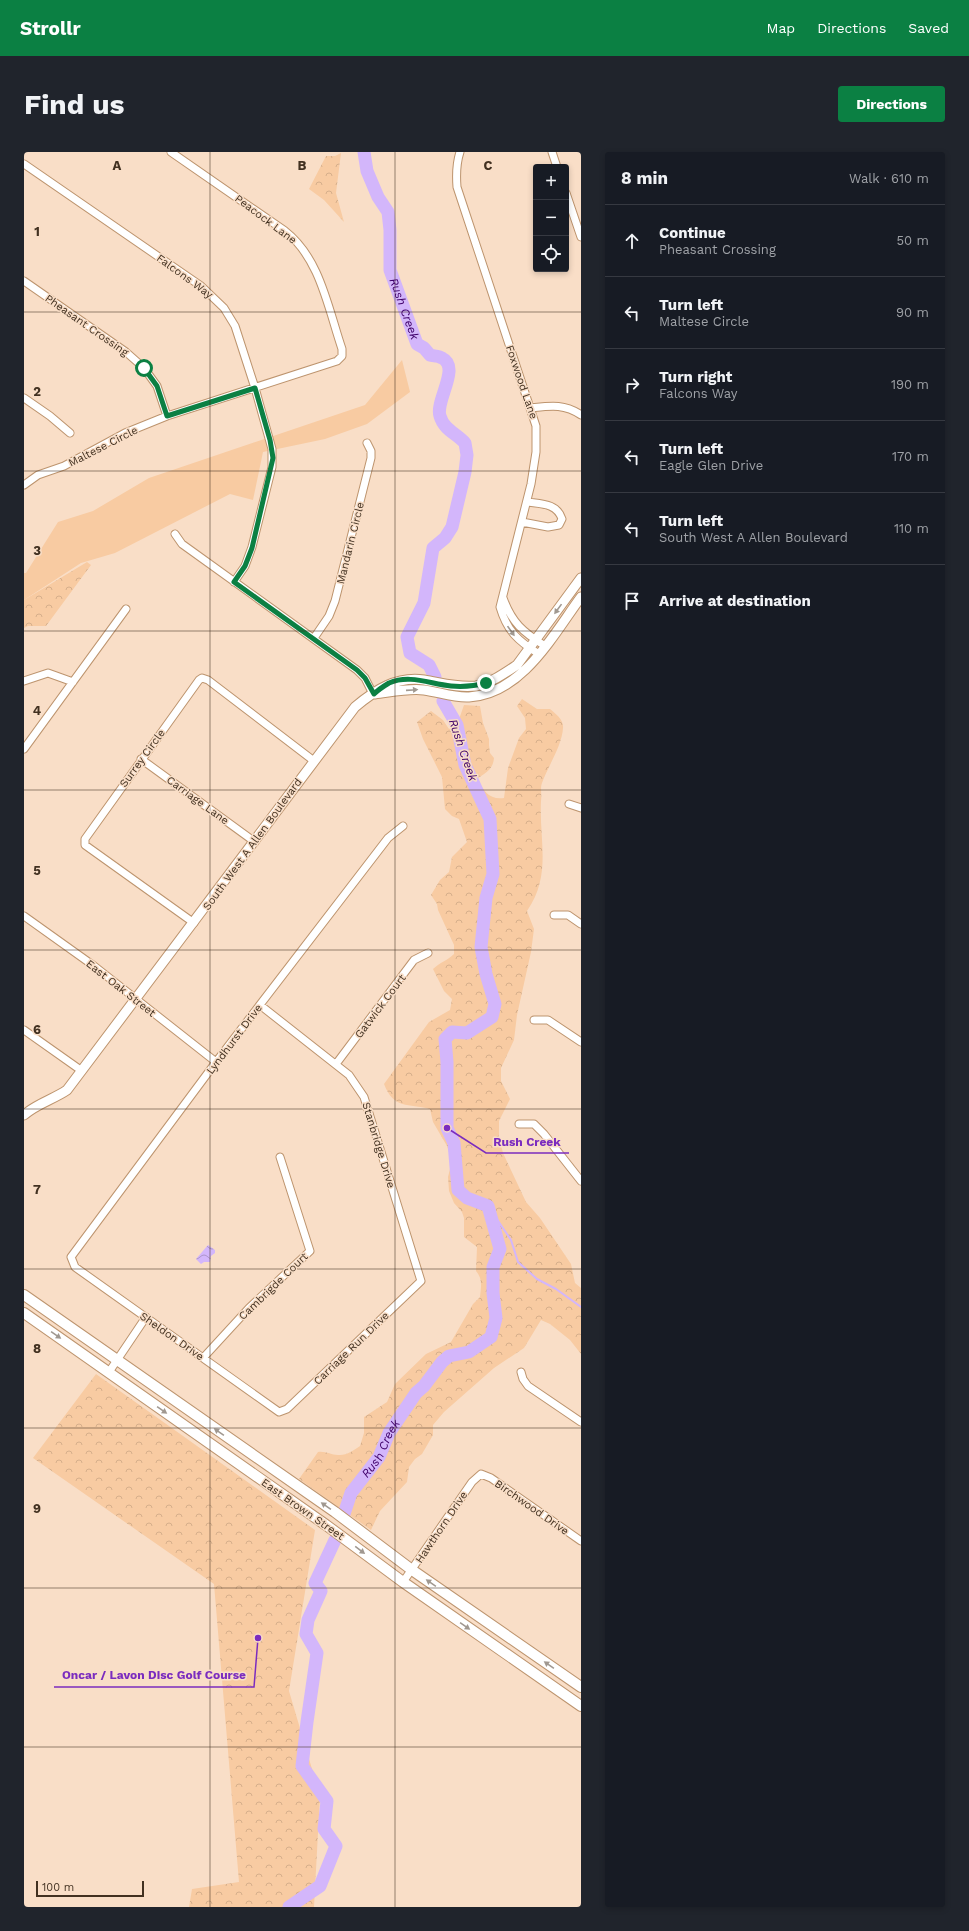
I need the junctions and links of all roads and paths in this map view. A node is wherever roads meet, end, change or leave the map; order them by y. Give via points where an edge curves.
1 (171, 152) edge
2 (460, 152) edge
3 (552, 152) edge
4 (24, 164) edge
5 (556, 164) edge
6 (569, 199) edge
7 (578, 218) edge
8 (581, 237) edge
9 (24, 281) edge
10 (342, 356) joint
11 (255, 388) junction
12 (24, 398) edge
13 (530, 408) junction
14 (581, 415) edge
15 (167, 416) junction
16 (70, 433) dead end
17 (367, 443) dead end
18 (24, 485) edge
19 (527, 502) junction
20 (522, 522) junction
21 (175, 534) dead end
22 (581, 578) edge
23 (234, 582) junction
24 (581, 597) edge
25 (503, 598) junction
26 (126, 609) dead end
27 (314, 638) junction
28 (536, 640) junction
29 (545, 646) junction
30 (530, 648) junction
31 (539, 654) junction
32 (24, 681) edge
33 (73, 682) junction
34 (374, 694) junction
35 (24, 750) edge
36 (141, 759) junction
37 (314, 761) junction
38 (569, 804) dead end
39 (581, 808) edge
40 (403, 826) dead end
41 (255, 842) junction
42 (554, 915) dead end
43 (24, 916) edge
44 (194, 923) junction
45 (581, 924) edge
46 (428, 952) dead end
47 (136, 1000) junction
48 (260, 1005) junction
49 (534, 1020) dead end
50 (24, 1030) edge
51 (581, 1042) edge
52 (216, 1062) junction
53 (336, 1064) junction
54 (82, 1071) junction
55 (24, 1115) edge
56 (519, 1124) dead end
57 (280, 1157) dead end
58 (581, 1181) edge
59 (72, 1257) joint
60 (421, 1281) joint
61 (24, 1295) edge
62 (24, 1313) edge
63 (146, 1317) junction
64 (203, 1358) junction
65 (118, 1360) junction
66 (109, 1372) junction
67 (521, 1372) dead end
68 (279, 1412) joint
69 (581, 1422) edge
70 (481, 1474) joint
71 (581, 1541) edge
72 (412, 1570) junction
73 (403, 1582) junction
74 (500, 1631) junction
75 (492, 1644) junction
76 (581, 1687) edge
77 (581, 1706) edge

1 - 10 street, Peacock Lane via 299,243 316,271 342,348
2 - 13 street, Foxwood Lane via 456,173 457,187
3 - 5 street
4 - 11 street, Falcons Way via 218,300 235,326
6 - 7 street
7 - 8 street
9 - 15 street, Pheasant Crossing via 126,352 144,368 157,386
10 - 11 street, Maltese Circle via 337,361
11 - 15 street, Maltese Circle
11 - 23 street, Falcons Way via 273,458 252,548 245,566
12 - 16 street
13 - 14 street via 554,405 566,407
13 - 19 street, Foxwood Lane via 537,433
15 - 18 street, Maltese Circle via 125,433 64,466 38,475
17 - 27 street, Mandarin Circle via 371,458 335,601 329,616
19 - 20 street, Foxwood Lane
19 - 20 street via 555,508 560,512 562,519 559,525 548,527
20 - 25 street, Foxwood Lane
21 - 23 street via 182,544
22 -> 28 street, South West A Allen Boulevard
23 - 27 street
24 - 29 street
25 - 28 street, Foxwood Lane via 508,614
25 -> 30 street via 500,607 509,630
26 - 33 street
27 - 34 street via 357,670
28 - 29 street, Foxwood Lane
28 - 30 street, South West A Allen Boulevard
29 - 31 street
30 - 31 street
30 - 34 street, South West A Allen Boulevard via 517,665 504,674 476,686 451,686 410,679 390,683
34 -> 31 street via 423,690 455,696 482,696 510,683 526,670
32 - 33 street via 48,673
33 - 35 street
34 - 37 street, South West A Allen Boulevard via 350,714
36 - 37 street, Surrey Circle via 202,678
36 - 41 street, Carriage Lane
36 - 44 street, Surrey Circle via 89,832 85,845
37 - 41 street, South West A Allen Boulevard
38 - 39 street
40 - 48 street, Lyndhurst Drive via 388,838
41 - 44 street, South West A Allen Boulevard
42 - 45 street via 568,915
43 - 47 street, East Oak Street
44 - 47 street, South West A Allen Boulevard
46 - 53 street, Gatwick Court via 414,960
47 - 52 street, East Oak Street
47 - 54 street, South West A Allen Boulevard
48 - 52 street, Lyndhurst Drive
48 - 53 street, Stanbridge Drive
49 - 51 street via 548,1020
50 - 54 street
52 - 59 street, Lyndhurst Drive
53 - 60 street, Stanbridge Drive via 349,1075 364,1097
54 - 55 street, South West A Allen Boulevard via 67,1090
56 - 58 street via 534,1124
57 - 64 street, Cambrigde Court via 310,1251 249,1308
59 - 63 street, Sheldon Drive via 76,1267
60 - 68 street, Carriage Run Drive via 287,1408
61 - 65 main road, East Brown Street
62 -> 66 main road, East Brown Street
63 - 64 street, Sheldon Drive
63 - 65 street
64 - 68 street, Sheldon Drive
65 - 66 street
72 -> 65 main road, East Brown Street via 335,1512
66 -> 73 main road, East Brown Street
67 - 69 street via 528,1386
70 - 71 street, Birchwood Drive via 494,1480
70 - 72 street, Hawthorn Drive via 472,1482
72 - 73 street, Hawthorn Drive
74 -> 72 main road, East Brown Street
73 -> 75 main road, East Brown Street
74 - 75 main road
76 -> 74 main road, East Brown Street
75 - 77 main road, East Brown Street

